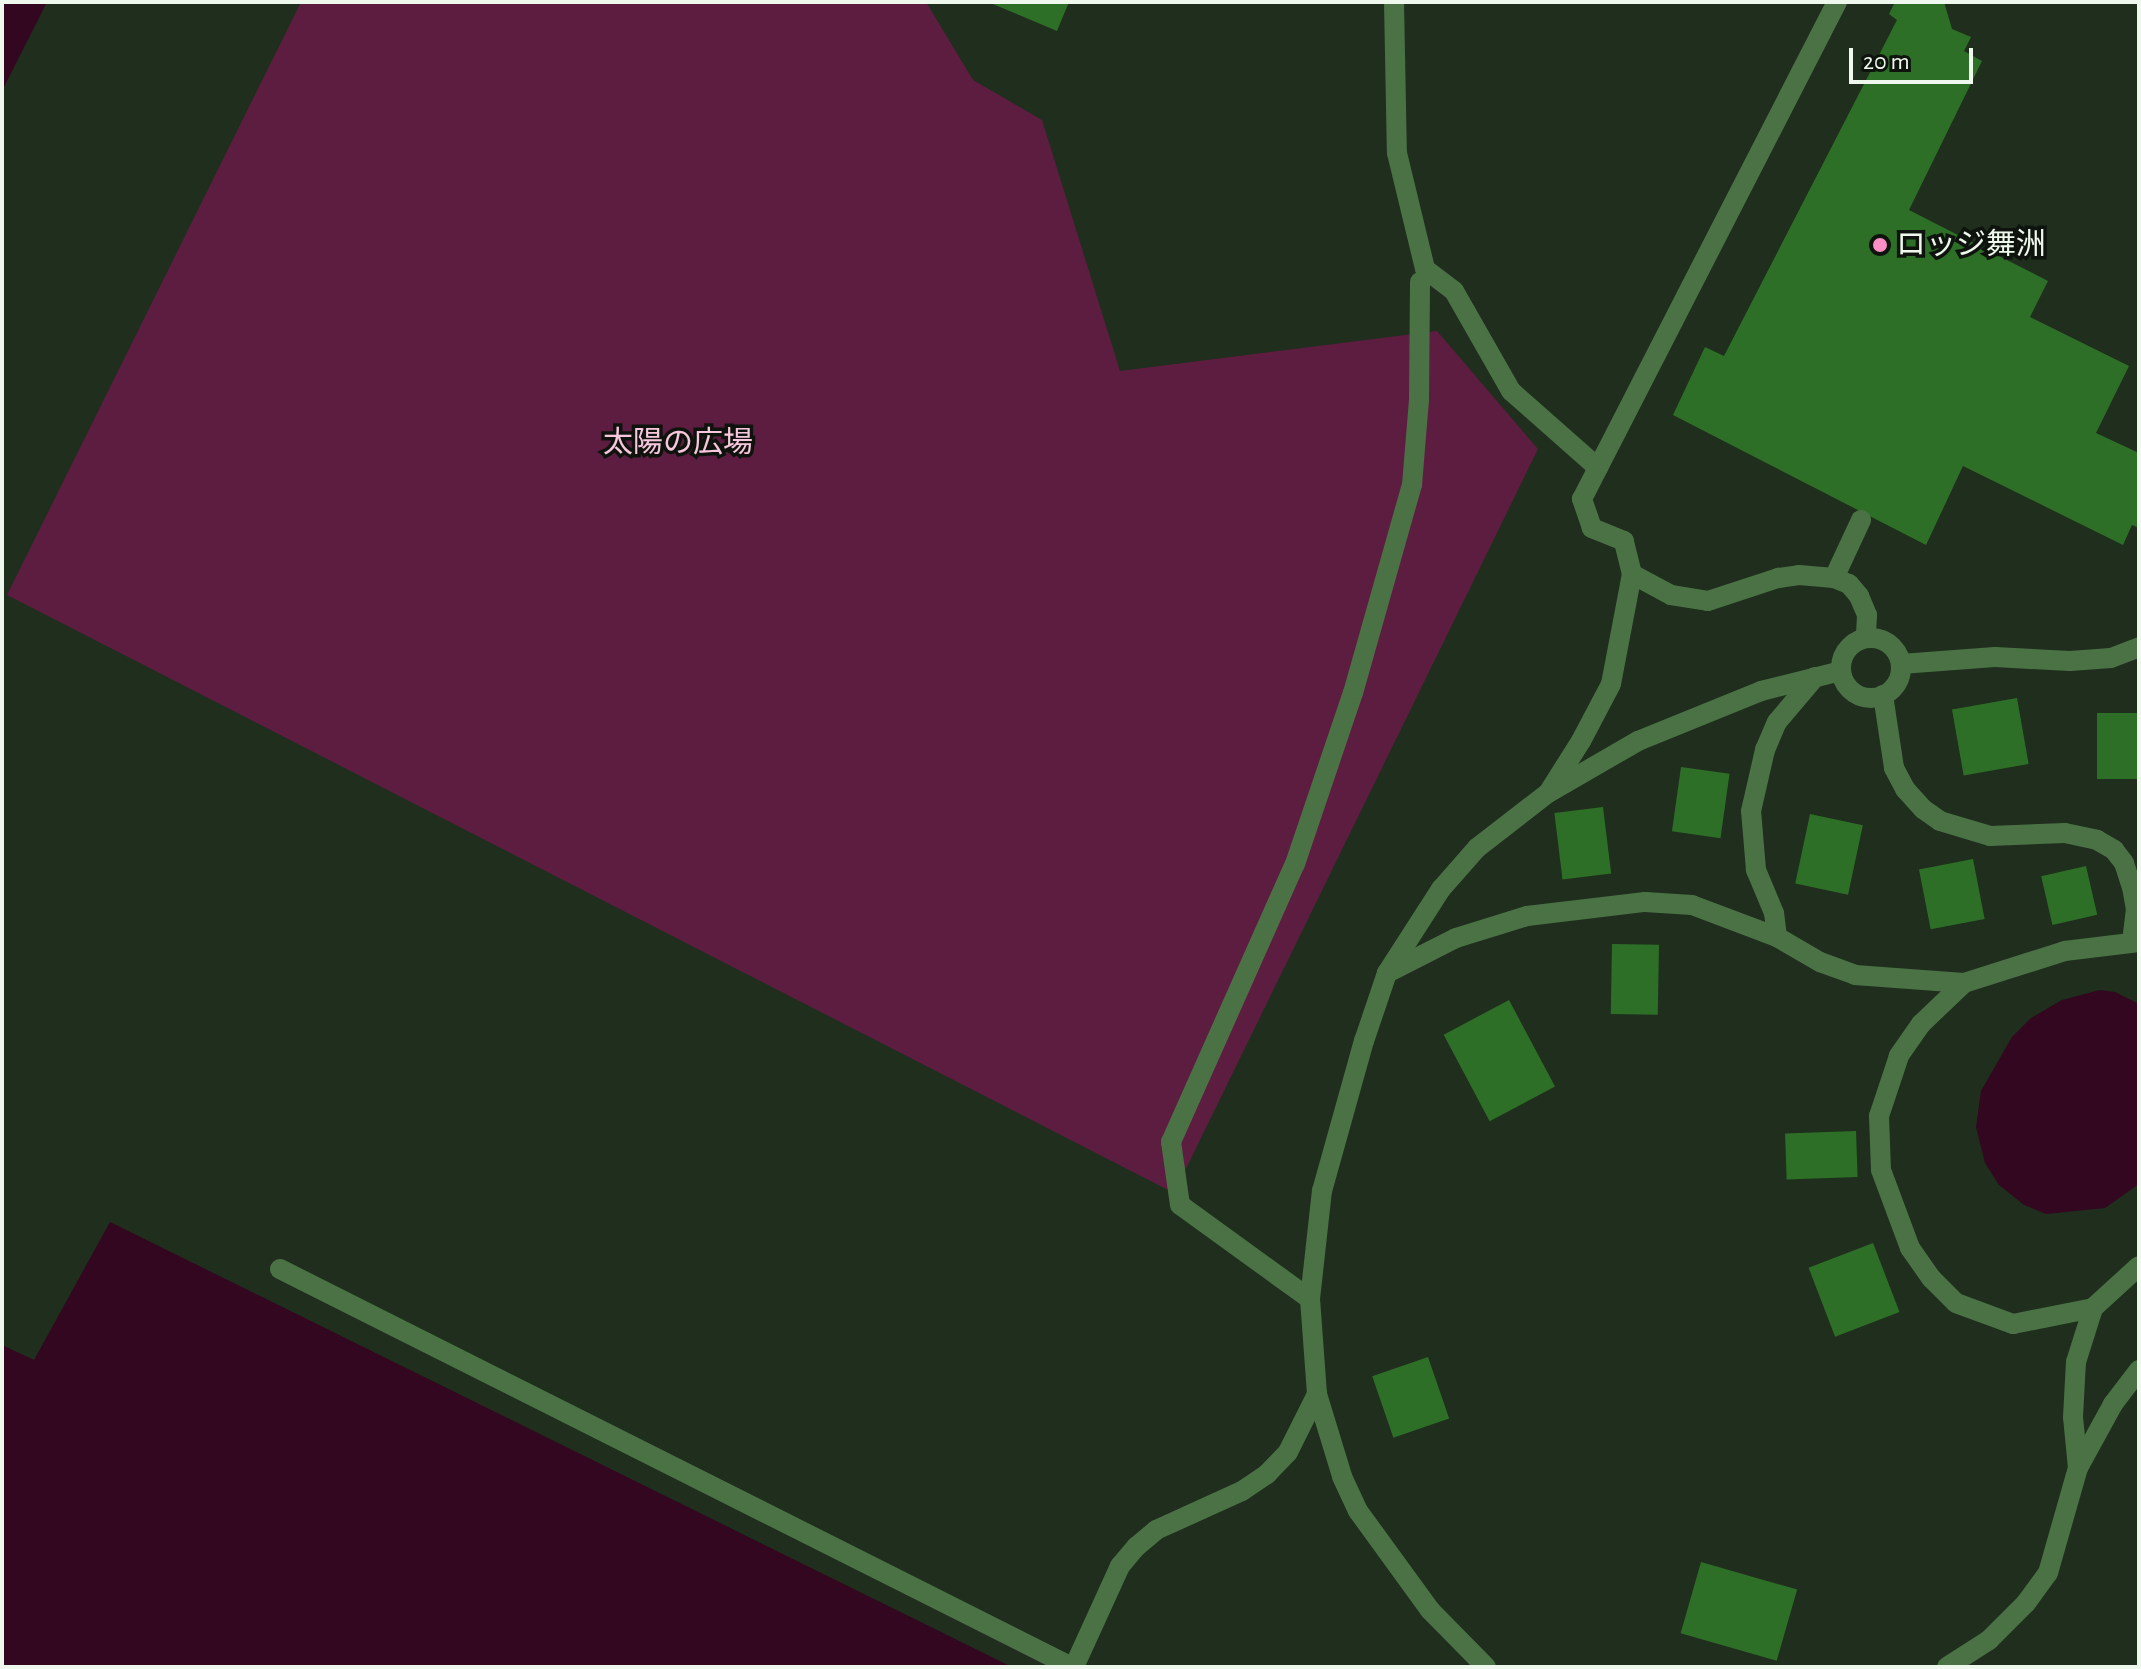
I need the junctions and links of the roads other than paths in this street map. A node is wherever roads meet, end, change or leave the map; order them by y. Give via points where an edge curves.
1 (1394, 2) edge
2 (1837, 2) edge
3 (1420, 282) dead end
4 (1598, 468) junction
5 (1861, 520) dead end
6 (1632, 574) junction
7 (1834, 578) junction
8 (1866, 637) junction
9 (2139, 647) edge
10 (1901, 664) junction
11 (1841, 671) junction
12 (1815, 677) junction
13 (1883, 695) junction
14 (1548, 793) junction
15 (1777, 937) junction
16 (2136, 942) edge
17 (1387, 973) junction
18 (1964, 983) junction
19 (2139, 1266) edge
20 (280, 1269) dead end
21 (1310, 1299) junction
22 (2093, 1308) junction
23 (2139, 1370) edge
24 (1317, 1394) junction
25 (2078, 1468) junction
26 (1073, 1667) edge
27 (1486, 1667) edge
28 (1947, 1667) edge

1 - 4 street via 1397,153 1425,269 1454,291 1511,391
2 - 4 street
3 - 21 street via 1412,485 1357,678 1295,864 1171,1142 1180,1205
4 - 6 street via 1582,499 1592,528 1624,541
5 - 7 street
6 - 7 street via 1671,595 1708,601 1778,578
6 - 14 street via 1611,684
7 - 8 street via 1859,596 1867,615
8 - 10 street via 1890,643
8 - 11 street via 1846,650
9 - 10 street via 2097,659 1995,657
10 - 13 street via 1900,679
11 - 12 street
11 - 13 street via 1856,694
12 - 14 street via 1761,691 1638,741
12 - 15 street via 1777,722 1751,811 1756,870 1774,913
13 - 16 street via 1894,768 1923,809 1940,821 1990,836 2065,833 2114,850 2132,887
14 - 17 street via 1477,848 1441,889
15 - 17 street via 1692,905 1593,906 1527,916 1470,933
15 - 18 street via 1855,975
16 - 18 street via 2065,951
17 - 21 street via 1322,1191
18 - 22 street via 1921,1024 1899,1056 1888,1086 1879,1116 1881,1170 1894,1209 1910,1248 1956,1303 2013,1324
19 - 22 street
20 - 26 street
21 - 24 street
22 - 25 street via 2076,1362 2073,1417
23 - 25 street via 2113,1404
24 - 26 street via 1288,1452 1267,1474 1156,1530 1136,1547 1120,1566
24 - 27 street via 1358,1511 1430,1610
25 - 28 street via 2048,1573 1989,1640

